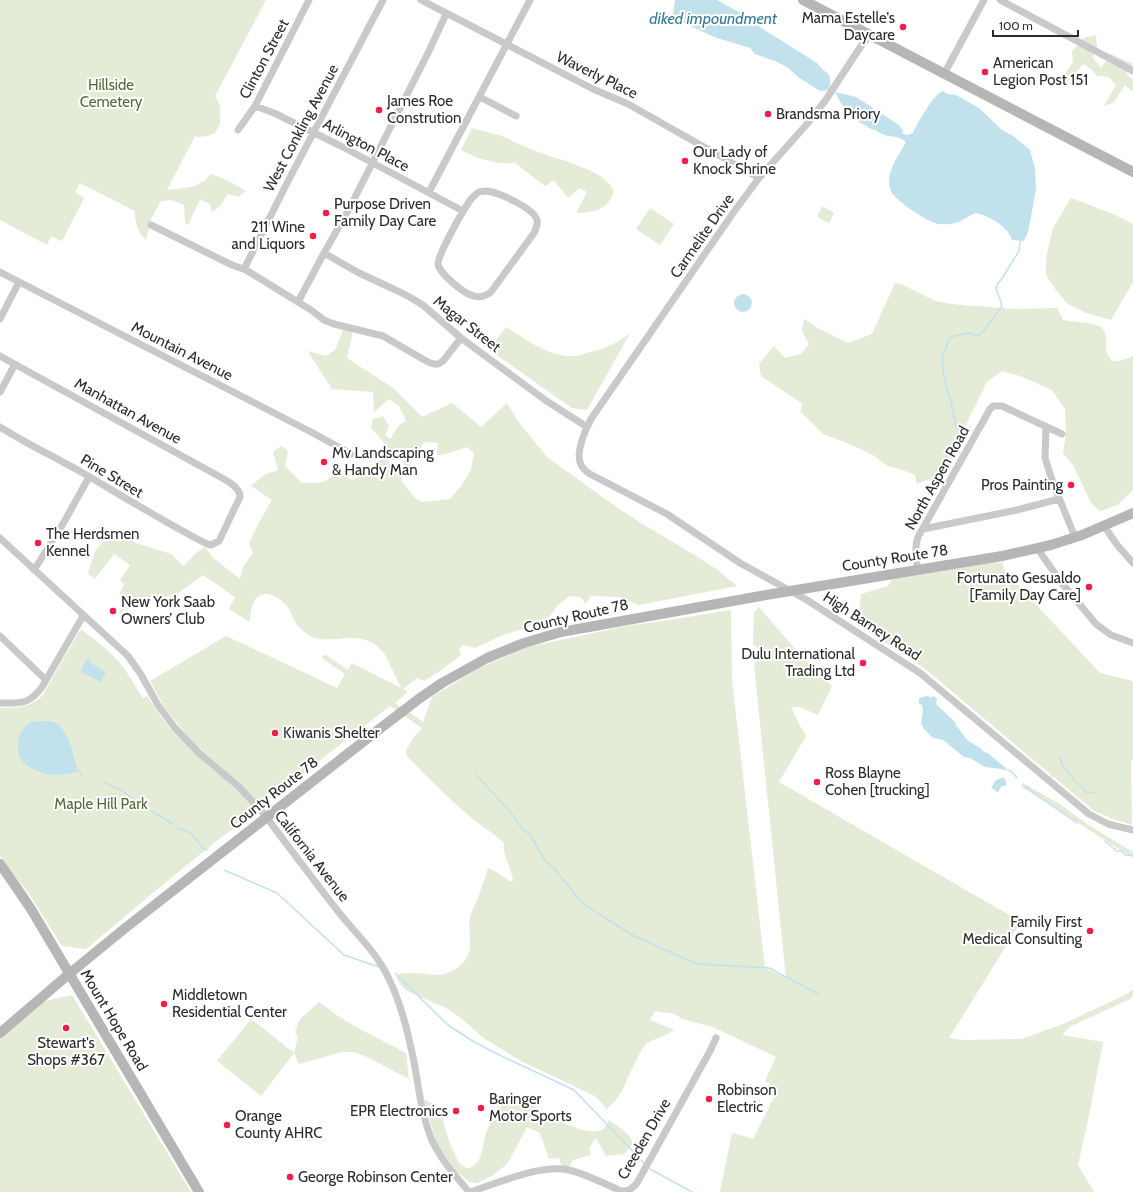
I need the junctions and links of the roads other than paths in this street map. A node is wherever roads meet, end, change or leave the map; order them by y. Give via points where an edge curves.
1 (309, 0) edge
2 (383, 0) edge
3 (421, 0) edge
4 (530, 0) edge
5 (803, 0) edge
6 (984, 0) edge
7 (1000, 0) edge
8 (446, 14) junction
9 (870, 35) junction
10 (508, 44) junction
11 (1133, 71) edge
12 (944, 74) junction
13 (480, 97) junction
14 (255, 106) junction
15 (516, 116) dead end
16 (238, 130) dead end
17 (314, 132) junction
18 (372, 163) junction
19 (1133, 172) edge
20 (759, 178) junction
21 (429, 192) junction
22 (463, 212) junction
23 (151, 225) dead end
24 (324, 253) junction
25 (244, 269) junction
26 (0, 272) edge
27 (19, 282) junction
28 (298, 302) junction
29 (0, 319) edge
30 (461, 338) junction
31 (0, 356) edge
32 (16, 364) junction
33 (0, 392) edge
34 (0, 427) edge
35 (587, 427) junction
36 (1046, 427) junction
37 (1062, 434) dead end
38 (351, 454) dead end
39 (581, 464) joint
40 (89, 477) junction
41 (1059, 499) junction
42 (1133, 513) edge
43 (1104, 526) junction
44 (923, 529) junction
45 (1075, 537) junction
46 (0, 538) edge
47 (211, 544) joint
48 (1037, 548) junction
49 (1133, 563) edge
50 (34, 570) junction
51 (918, 570) junction
52 (791, 591) junction
53 (83, 616) junction
54 (0, 636) edge
55 (1133, 643) edge
56 (46, 680) junction
57 (0, 703) edge
58 (266, 818) junction
59 (1133, 830) edge
60 (0, 864) edge
61 (69, 974) junction
62 (0, 1033) edge
63 (716, 1038) dead end
64 (199, 1192) edge
65 (469, 1192) edge

1 - 14 street, Clinton Street
2 - 17 street, West Conkling Avenue
3 - 8 street, Waverly Place
4 - 10 street
5 - 9 street
6 - 12 street
7 - 11 street
8 - 10 street, Waverly Place
8 - 18 street
9 - 12 street
9 - 20 street, Carmelite Drive via 825,101
10 - 13 street
10 - 20 street, Waverly Place via 634,108
12 - 19 street
13 - 15 street
13 - 21 street
14 - 16 street, Clinton Street
14 - 17 street, Arlington Place
17 - 18 street, Arlington Place
17 - 25 street, West Conkling Avenue
18 - 21 street, Arlington Place
18 - 24 street via 350,209
20 - 35 street, Carmelite Drive
21 - 22 street, Arlington Place
22 - 22 street via 478,192 488,191 530,210 537,220 534,233 491,292 482,297 465,292 445,275 438,265
23 - 25 street
24 - 28 street
24 - 30 street, Magar Street via 424,306
25 - 28 street
26 - 27 street, Mountain Avenue
27 - 29 street
27 - 38 street, Mountain Avenue
28 - 30 street via 324,320 383,336 435,364 443,361
30 - 35 street, Magar Street via 545,400
31 - 32 street, Manhattan Avenue
32 - 33 street
32 - 47 street, Manhattan Avenue via 235,487 241,493 237,506 219,541
34 - 40 street, Pine Street
35 - 39 street, Carmelite Drive via 579,453
36 - 37 street
36 - 41 street via 1045,458
36 - 44 street, North Aspen Road via 1007,408 993,406
39 - 52 street, High Barney Road via 590,474 658,509 740,563
40 - 47 street, Pine Street via 183,532
40 - 50 street
41 - 44 street
41 - 45 street
42 - 43 street, County Route 78
43 - 45 street, County Route 78
43 - 49 street
44 - 51 street, North Aspen Road via 915,548
45 - 48 street, County Route 78
46 - 50 street, California Avenue
48 - 51 street, County Route 78
48 - 55 street via 1096,624 1111,634
50 - 53 street, California Avenue
51 - 52 street, County Route 78
52 - 58 street, County Route 78 via 561,632 524,643 488,658 420,698
52 - 59 street, High Barney Road via 920,673 1089,814 1108,824
53 - 56 street
53 - 58 street, California Avenue via 133,662 158,705 183,737 239,787
54 - 56 street
56 - 57 street via 30,700
58 - 61 street, County Route 78
58 - 65 street, California Avenue via 384,969 406,1028 432,1139 444,1161
60 - 61 street, Mount Hope Road via 31,909
61 - 62 street, County Route 78
61 - 64 street, Mount Hope Road
63 - 65 street, Creeden Drive via 633,1188 621,1191 575,1172 556,1169 530,1173

